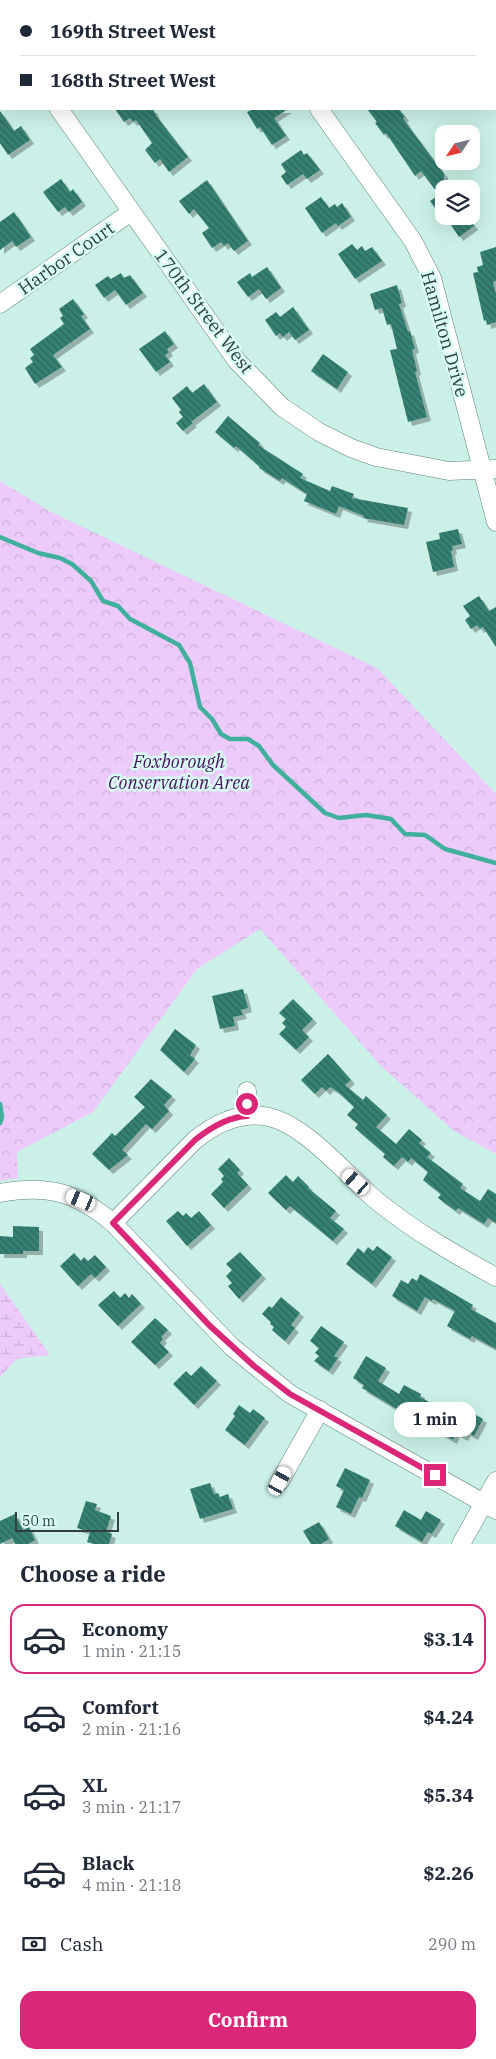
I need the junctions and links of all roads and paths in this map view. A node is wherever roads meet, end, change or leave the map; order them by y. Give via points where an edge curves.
1 (61, 110) edge
2 (320, 110) edge
3 (131, 212) junction
4 (0, 304) edge
5 (489, 470) edge
6 (496, 522) edge
7 (246, 1091) dead end
8 (247, 1116) junction
9 (0, 1193) edge
10 (113, 1223) junction
11 (496, 1277) edge
12 (320, 1410) junction
13 (280, 1481) dead end
14 (496, 1481) edge
15 (490, 1506) edge
16 (461, 1544) edge

1 - 3 street, 170th Street West
2 - 5 street, Hamilton Drive via 413,241 432,278
3 - 4 street, Harbor Court
3 - 5 street, 170th Street West via 237,361 282,407 319,432 376,457 449,471
5 - 6 street, Hamilton Drive
7 - 8 street
8 - 10 street via 222,1122 202,1134
8 - 11 street via 270,1117 295,1128 408,1225
9 - 10 street via 38,1189 68,1194 98,1210
10 - 12 street via 232,1347 290,1394
12 - 13 street
12 - 15 street
14 - 15 street
15 - 16 street

